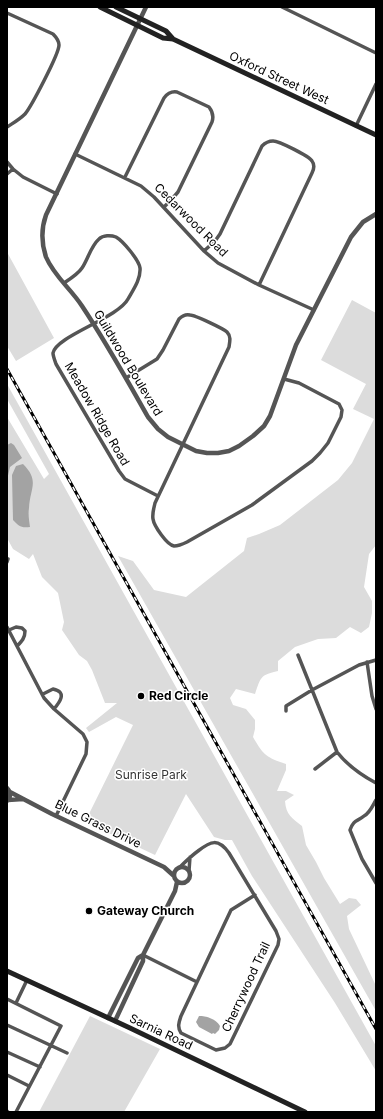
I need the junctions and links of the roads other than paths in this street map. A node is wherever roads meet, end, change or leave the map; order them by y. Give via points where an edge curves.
1 (100, 7) edge
2 (116, 7) edge
3 (146, 7) edge
4 (282, 7) edge
5 (7, 13) edge
6 (140, 19) junction
7 (137, 25) junction
8 (173, 39) junction
9 (376, 52) edge
10 (376, 84) edge
11 (356, 126) junction
12 (7, 127) edge
13 (376, 135) edge
14 (75, 154) junction
15 (7, 162) edge
16 (13, 169) junction
17 (7, 174) edge
18 (125, 177) junction
19 (57, 194) junction
20 (164, 207) junction
21 (376, 214) edge
22 (204, 250) junction
23 (64, 283) junction
24 (259, 285) junction
25 (314, 310) junction
26 (94, 324) junction
27 (126, 378) junction
28 (284, 379) junction
29 (182, 444) junction
30 (158, 496) junction
31 (8, 628) edge
32 (18, 646) junction
33 (298, 655) dead end
34 (376, 660) edge
35 (367, 662) junction
36 (312, 690) junction
37 (43, 694) junction
38 (376, 708) edge
39 (54, 710) junction
40 (286, 711) dead end
41 (337, 752) junction
42 (315, 769) dead end
43 (376, 783) edge
44 (8, 790) edge
45 (23, 799) junction
46 (376, 800) edge
47 (7, 801) edge
48 (56, 816) junction
49 (190, 857) junction
50 (164, 867) junction
51 (178, 868) junction
52 (189, 871) junction
53 (174, 876) junction
54 (179, 883) junction
55 (376, 883) edge
56 (255, 895) junction
57 (143, 956) junction
58 (7, 971) edge
59 (27, 980) junction
60 (197, 982) junction
61 (7, 999) edge
62 (16, 1003) junction
63 (108, 1018) junction
64 (115, 1021) junction
65 (7, 1025) edge
66 (50, 1046) junction
67 (7, 1052) edge
68 (67, 1053) dead end
69 (40, 1067) junction
70 (8, 1077) edge
71 (29, 1086) junction
72 (16, 1112) edge
73 (306, 1112) edge

1 - 7 main road, Oxford Street West
2 - 6 main road, Oxford Street West
3 - 6 street, Guildwood Boulevard
4 - 9 street
5 - 12 street via 53,34 59,46 31,106 19,120
6 - 7 street, Guildwood Boulevard
6 - 8 main road, Oxford Street West via 166,31
7 - 8 main road, Oxford Street West via 163,38
7 - 14 street, Guildwood Boulevard
8 - 11 main road, Oxford Street West
10 - 11 street
11 - 13 main road, Oxford Street West
14 - 18 street, Cedarwood Road
14 - 19 street, Guildwood Boulevard
15 - 16 street
16 - 17 street
16 - 19 street via 23,177
18 - 20 street, Cedarwood Road via 141,186
18 - 20 street via 161,103 168,94 177,92 209,107 213,112 212,122 178,192
19 - 23 street, Guildwood Boulevard via 45,218 42,239 50,265
20 - 22 street, Cedarwood Road
21 - 25 street, Guildwood Boulevard via 363,222 351,237
22 - 24 street, Cedarwood Road via 218,263
22 - 24 street via 220,234 264,144 269,141 277,142 308,156 314,168
23 - 26 street, Guildwood Boulevard
23 - 26 street, Meadow Ridge Road via 81,269 99,238 117,238 134,255 140,270 136,285 126,302
24 - 25 street, Cedarwood Road
25 - 28 street, Guildwood Boulevard via 296,345
26 - 27 street, Guildwood Boulevard
26 - 30 street, Meadow Ridge Road via 62,342 55,348 54,358 118,472 125,479
27 - 29 street, Guildwood Boulevard via 152,423 158,430
27 - 29 street via 157,359 183,316 190,314 226,331 230,341 229,347
28 - 29 street, Guildwood Boulevard via 264,426 239,446 229,451 207,453
28 - 30 street via 299,383 339,404 342,410 328,443 320,453 252,505 180,545 168,544 153,520
29 - 30 street
31 - 32 street
31 - 32 street via 22,628 25,631 25,636
32 - 37 street
33 - 36 street
34 - 35 street
35 - 36 street
35 - 38 street
36 - 40 street via 286,706
36 - 41 street
37 - 39 street
37 - 39 street via 53,689 60,693 61,701
39 - 48 street via 83,734 87,742 86,754
41 - 42 street
41 - 43 street via 357,772
44 - 45 street, Blue Grass Drive
44 - 47 street via 10,795
45 - 47 street
45 - 48 street, Blue Grass Drive
46 - 55 street via 365,816 352,823 350,830
48 - 50 street, Blue Grass Drive
49 - 51 street, Cherrywood Trail
49 - 52 street
49 - 56 street, Cherrywood Trail via 208,844 222,845
50 - 51 street, Blue Grass Drive
50 - 53 street, Blue Grass Drive
51 - 52 street
51 - 53 street
52 - 54 street via 187,882
53 - 54 street
54 - 57 street
56 - 60 street, Cherrywood Trail via 231,910
56 - 60 street, Cherrywood Trail via 280,939 230,1044 225,1048 216,1050 181,1033 179,1029 181,1016
57 - 60 street
57 - 63 street via 138,958
57 - 64 street
58 - 59 main road, Sarnia Road
59 - 62 street
59 - 63 main road, Sarnia Road
61 - 62 street
62 - 66 street via 61,1026
63 - 64 main road, Sarnia Road
64 - 73 main road, Sarnia Road
65 - 66 street
66 - 68 street
66 - 69 street
67 - 69 street
69 - 71 street
70 - 71 street
71 - 72 street

